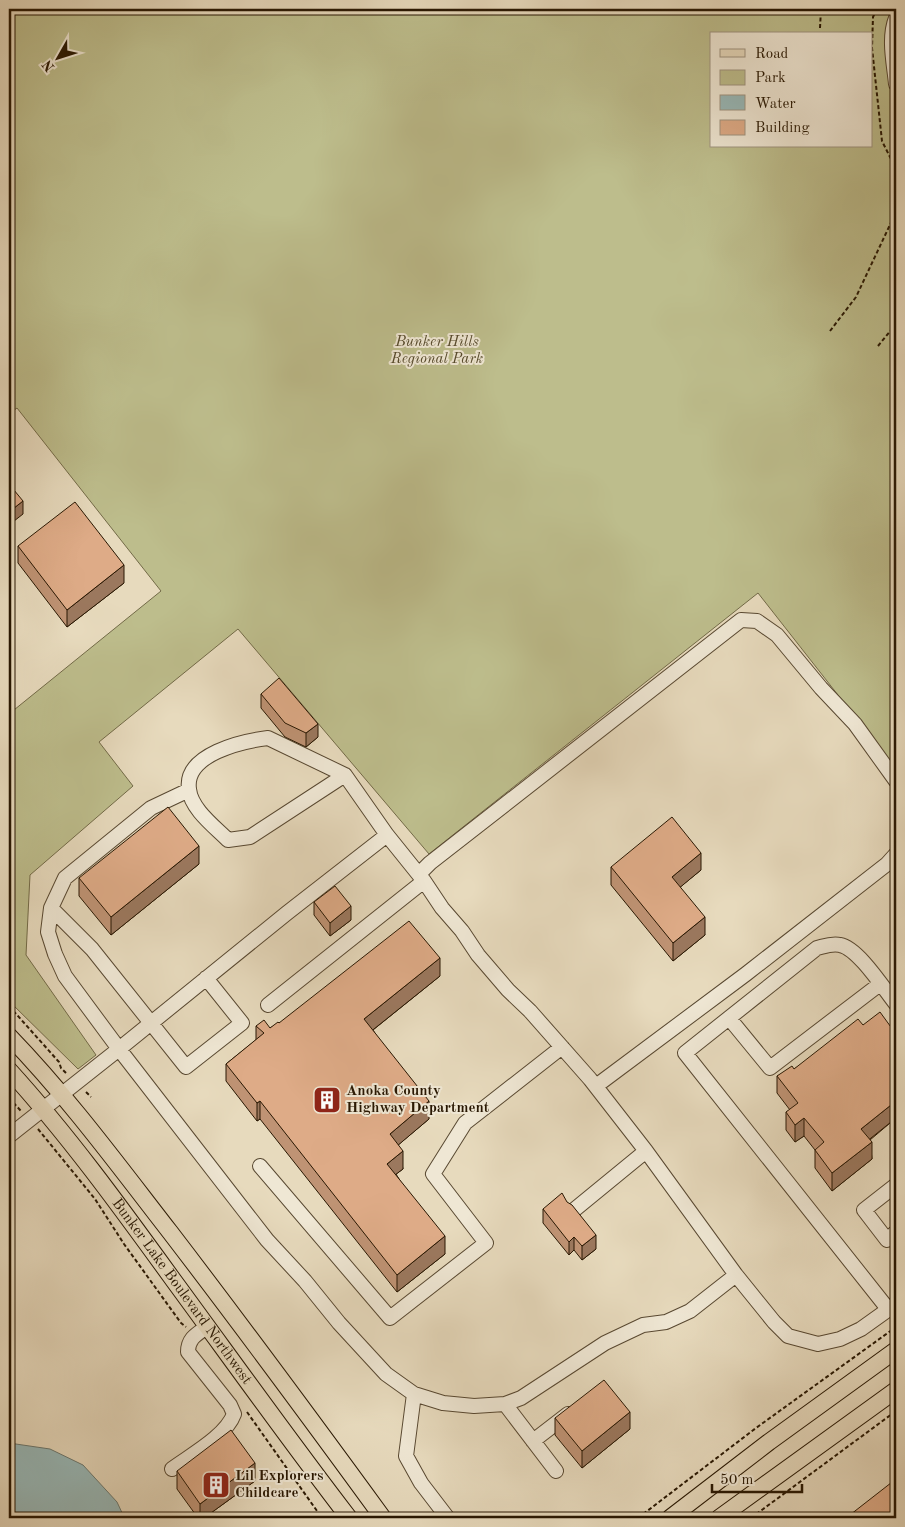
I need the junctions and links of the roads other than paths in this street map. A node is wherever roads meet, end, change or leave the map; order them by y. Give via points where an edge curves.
1 (896, 18) edge
2 (896, 84) edge
3 (345, 775) junction
4 (896, 781) edge
5 (189, 790) junction
6 (388, 835) junction
7 (896, 854) edge
8 (422, 877) junction
9 (51, 908) junction
10 (206, 978) junction
11 (880, 984) junction
12 (896, 1004) edge
13 (268, 1005) dead end
14 (730, 1018) junction
15 (151, 1024) junction
16 (9, 1036) edge
17 (562, 1047) junction
18 (119, 1049) junction
19 (9, 1070) edge
20 (596, 1086) junction
21 (62, 1094) junction
22 (44, 1108) junction
23 (9, 1136) edge
24 (646, 1151) junction
25 (260, 1166) dead end
26 (896, 1185) edge
27 (574, 1210) edge
28 (896, 1232) edge
29 (736, 1275) junction
30 (892, 1307) edge
31 (207, 1327) junction
32 (896, 1350) edge
33 (896, 1390) edge
34 (414, 1394) junction
35 (504, 1404) junction
36 (580, 1405) edge
37 (533, 1441) junction
38 (172, 1469) dead end
39 (556, 1471) dead end
40 (448, 1517) edge
41 (348, 1518) edge
42 (383, 1518) edge
43 (670, 1518) edge
44 (719, 1518) edge

1 - 2 street via 892,50
3 - 5 street via 268,738 247,740 216,752 195,766 189,778
3 - 5 street via 250,837 228,840 195,805
3 - 6 street
4 - 8 street via 855,724 777,635 757,621 741,620 430,863
5 - 9 street via 151,808 65,878
6 - 8 street
6 - 10 street
7 - 20 street via 746,974
8 - 13 street
8 - 17 street via 478,955
9 - 15 street via 92,948
9 - 18 street via 48,932 55,954 66,976
10 - 15 street
10 - 15 street via 242,1023 186,1067
11 - 12 street
11 - 14 street via 853,950 828,945 817,948
11 - 14 street via 770,1068
14 - 30 street via 684,1053
15 - 18 street
16 - 21 main road, Bunker Lake Boulevard Northwest
17 - 20 street
17 - 25 street via 465,1123 433,1174 486,1243 390,1318
18 - 21 street
18 - 34 street via 267,1240 386,1374
19 - 22 main road, Bunker Lake Boulevard Northwest
20 - 24 street
21 - 22 street
21 - 42 main road, Bunker Lake Boulevard Northwest via 285,1382
22 - 23 street
22 - 31 main road, Bunker Lake Boulevard Northwest via 107,1188
24 - 27 street
24 - 29 street
26 - 28 street via 864,1210 887,1240
29 - 30 street via 788,1336 818,1344 840,1339 861,1329
29 - 35 street via 690,1311 666,1322 643,1325 605,1342 521,1398
31 - 38 street via 193,1336 188,1352 234,1414 231,1423 220,1434
31 - 41 main road, Bunker Lake Boulevard Northwest
32 - 43 main road
33 - 44 main road
34 - 35 street via 443,1403
34 - 40 street via 406,1456 421,1483
35 - 37 street
36 - 37 street
37 - 39 street

